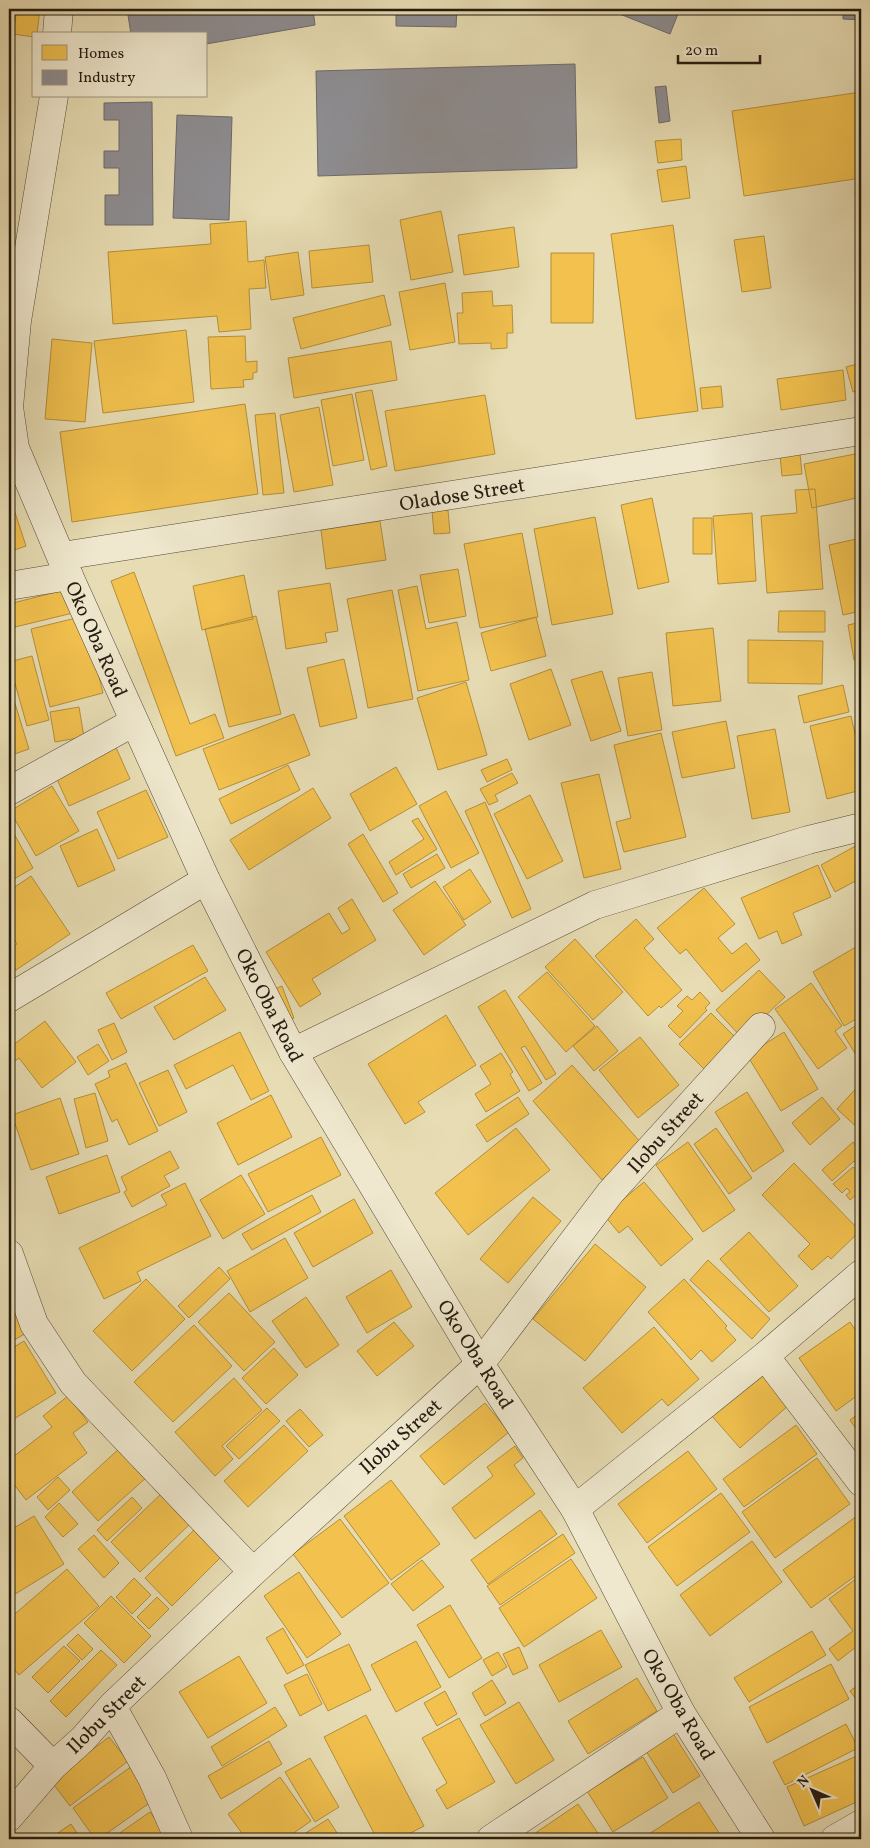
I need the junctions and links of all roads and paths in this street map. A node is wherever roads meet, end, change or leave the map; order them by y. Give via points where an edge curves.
1 (58, 9) edge
2 (57, 32) edge
3 (54, 98) edge
4 (861, 431) edge
5 (12, 449) edge
6 (65, 566) junction
7 (9, 586) edge
8 (134, 722) junction
9 (9, 791) edge
10 (861, 827) edge
11 (206, 880) junction
12 (9, 998) edge
13 (761, 1027) dead end
14 (293, 1052) junction
15 (9, 1254) edge
16 (861, 1274) edge
17 (765, 1356) junction
18 (480, 1364) junction
19 (861, 1482) edge
20 (574, 1510) junction
21 (253, 1572) junction
22 (112, 1706) junction
23 (681, 1713) junction
24 (9, 1721) edge
25 (52, 1766) junction
26 (9, 1817) edge
27 (861, 1824) edge
28 (179, 1839) edge
29 (492, 1839) edge
30 (761, 1839) edge
31 (835, 1839) edge

1 - 2 street
3 - 5 street, Oko Oba Road via 16,322 9,406
4 - 6 street, Oladose Street
5 - 6 street, Oko Oba Road
6 - 7 street, Oladose Street
6 - 8 street, Oko Oba Road
8 - 9 street
8 - 11 street, Oko Oba Road
10 - 14 street via 595,905
11 - 12 street
11 - 14 street, Oko Oba Road
13 - 18 street, Ilobu Street via 610,1193
14 - 18 street, Oko Oba Road
15 - 21 street via 34,1324 73,1383
16 - 17 street
17 - 19 street
17 - 20 street
18 - 20 street, Oko Oba Road
18 - 21 street, Ilobu Street
20 - 23 street, Oko Oba Road
21 - 22 street, Ilobu Street
22 - 25 street, Ilobu Street via 83,1739
22 - 28 street via 152,1778
23 - 29 street
23 - 30 street, Oko Oba Road
24 - 25 street
25 - 26 street, Ilobu Street
27 - 31 street

